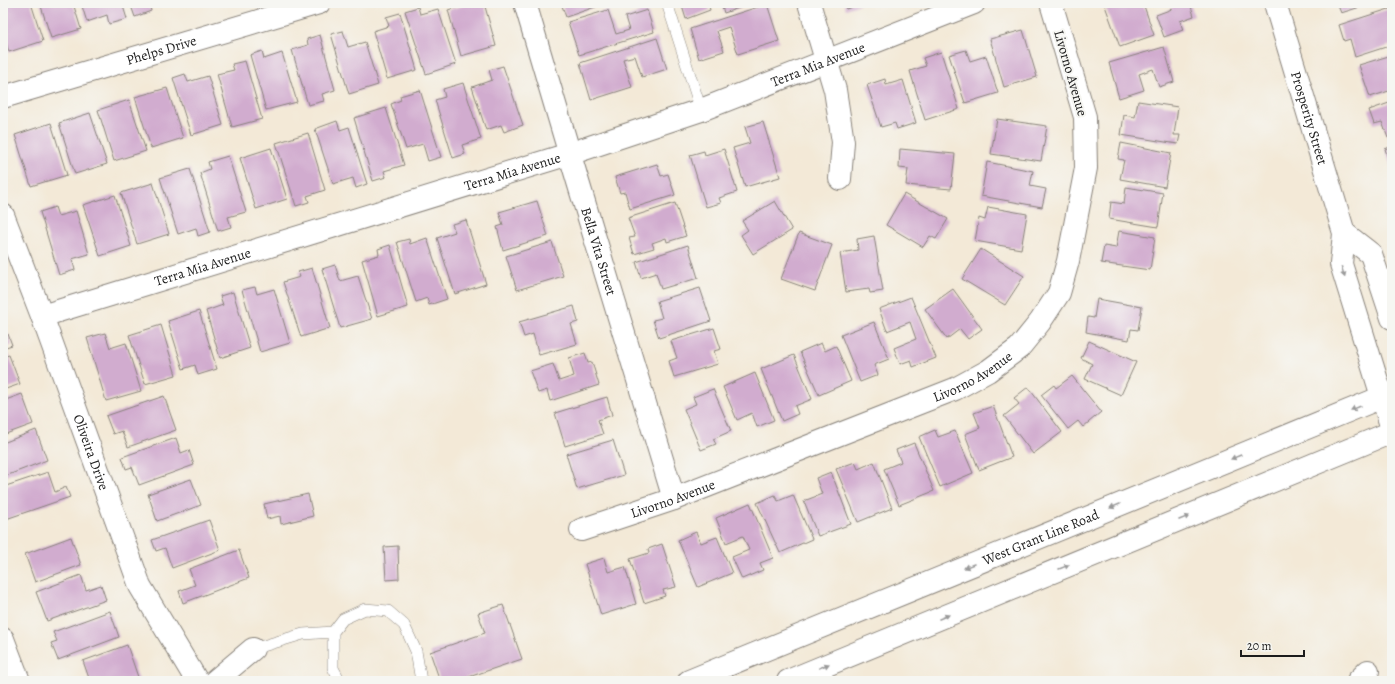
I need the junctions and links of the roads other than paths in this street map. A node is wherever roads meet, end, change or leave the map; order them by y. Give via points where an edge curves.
1 (319, 3) edge
2 (525, 3) edge
3 (668, 3) edge
4 (810, 3) edge
5 (974, 3) edge
6 (1051, 3) edge
7 (1274, 3) edge
8 (826, 60) junction
9 (3, 97) edge
10 (701, 110) junction
11 (569, 154) junction
12 (840, 179) dead end
13 (3, 215) edge
14 (1344, 233) junction
15 (42, 316) junction
16 (1392, 318) edge
17 (1387, 395) edge
18 (1392, 429) edge
19 (1392, 432) edge
20 (674, 499) junction
21 (581, 530) dead end
22 (333, 632) junction
23 (3, 640) edge
24 (253, 649) joint
25 (19, 681) edge
26 (197, 681) edge
27 (214, 681) edge
28 (340, 681) edge
29 (421, 681) edge
30 (689, 681) edge
31 (788, 681) edge

1 - 9 street, Phelps Drive
2 - 11 street, Bella Vita Street
3 - 10 lane
4 - 8 street
5 - 8 street, Terra Mia Avenue
6 - 20 street, Livorno Avenue via 1085,117 1086,168 1068,261 1059,293 1040,322 1020,348 988,371 956,389
7 - 14 street, Prosperity Street
8 - 10 street, Terra Mia Avenue
8 - 12 street via 835,90 843,142
10 - 11 street, Terra Mia Avenue
11 - 15 street, Terra Mia Avenue
11 - 20 street, Bella Vita Street
13 - 15 street, Oliveira Drive
14 - 16 street via 1371,254
14 -> 17 street, Prosperity Street via 1341,264
15 - 26 street, Oliveira Drive via 140,586
17 - 18 street, Prosperity Street
17 -> 30 street, West Grant Line Road
31 -> 19 street
20 - 21 street, Livorno Avenue
22 - 24 lane via 303,634
22 - 28 lane via 334,668
22 - 29 lane via 343,619 365,610 388,610 404,625 416,651
23 - 25 street
24 - 27 street

